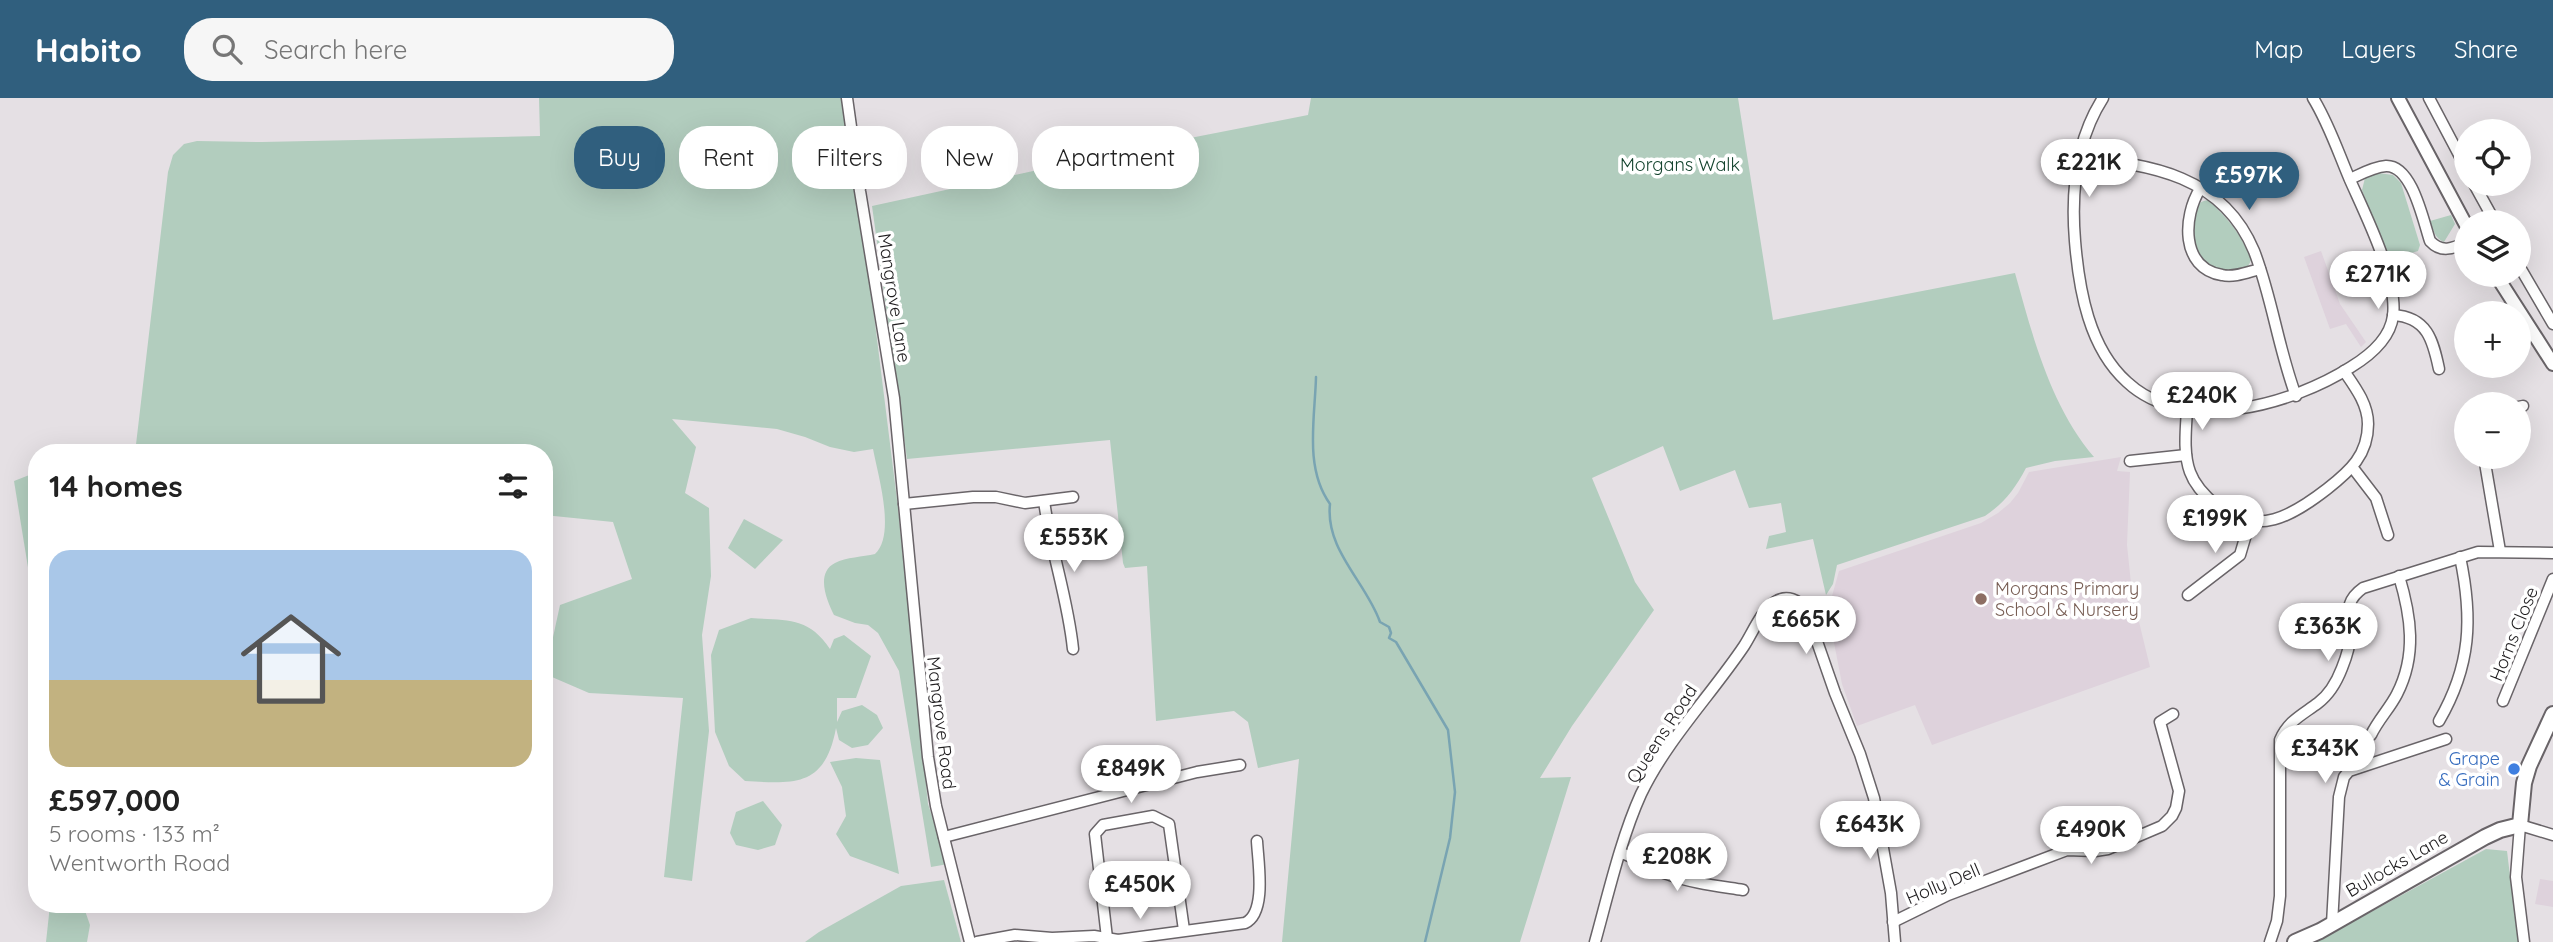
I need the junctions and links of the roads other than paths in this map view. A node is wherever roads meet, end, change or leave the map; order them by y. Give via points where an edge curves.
1 (847, 98) edge
2 (2103, 98) edge
3 (2314, 98) edge
4 (2398, 98) edge
5 (2429, 98) edge
6 (2454, 145) edge
7 (2079, 158) junction
8 (2350, 179) junction
9 (2200, 188) junction
10 (2458, 210) edge
11 (2454, 247) edge
12 (2260, 269) junction
13 (2531, 286) edge
14 (2504, 287) edge
15 (2393, 314) junction
16 (2553, 324) edge
17 (2553, 364) edge
18 (2439, 369) dead end
19 (2344, 371) junction
20 (2295, 396) junction
21 (2187, 409) junction
22 (2186, 456) junction
23 (2130, 461) dead end
24 (2353, 467) junction
25 (2486, 469) edge
26 (1073, 497) dead end
27 (1044, 501) junction
28 (904, 504) junction
29 (2250, 521) junction
30 (2388, 535) dead end
31 (2500, 551) junction
32 (2553, 553) edge
33 (2460, 557) junction
34 (2399, 576) junction
35 (2553, 579) edge
36 (2188, 594) dead end
37 (1073, 649) dead end
38 (2503, 701) dead end
39 (2553, 714) edge
40 (2173, 715) dead end
41 (2439, 721) dead end
42 (2371, 735) dead end
43 (2446, 739) dead end
44 (1240, 765) dead end
45 (2521, 825) junction
46 (2553, 835) edge
47 (944, 837) junction
48 (1257, 841) dead end
49 (1621, 853) junction
50 (1743, 890) dead end
51 (1893, 922) junction
52 (2332, 924) junction
53 (1184, 930) junction
54 (1107, 938) junction
55 (970, 942) edge
56 (977, 942) edge
57 (1595, 942) edge
58 (1895, 942) edge
59 (2270, 942) edge
60 (2295, 942) edge
61 (2524, 942) edge

1 - 28 street, Mangrove Lane via 894,398
2 - 7 street
3 - 8 street
4 - 10 street
5 - 6 street
7 - 9 street via 2161,170
7 - 21 street via 2073,209 2076,255 2096,338 2113,368 2133,387
8 - 11 street via 2384,166 2403,172 2430,241 2444,249
8 - 15 street via 2390,282
9 - 12 street via 2234,217
9 - 12 street via 2189,220 2192,252 2207,269 2223,276
12 - 20 street
13 - 16 street
14 - 17 street
15 - 18 street via 2420,323
15 - 19 street via 2379,344
19 - 20 street
19 - 24 street via 2362,400 2368,423 2361,458
20 - 21 street via 2243,407
21 - 22 street
22 - 23 street
22 - 29 street via 2195,482 2211,502
24 - 29 street via 2296,512
24 - 30 street via 2376,498
25 - 31 street
26 - 27 street
27 - 28 street via 1017,503 974,497
27 - 37 street
28 - 47 street, Mangrove Road via 923,719
29 - 36 street via 2240,555
31 - 32 street
31 - 33 street
33 - 34 street
33 - 41 street via 2468,601 2468,642 2459,677
34 - 42 street via 2410,619 2410,648 2398,693
34 - 59 street via 2355,594 2348,611 2348,651 2337,680 2324,698 2288,726 2280,740 2280,896
35 - 38 street, Horns Close
39 - 45 main road via 2524,783
40 - 51 street, Holly Dell via 2162,719 2160,727 2179,799 2162,827 2108,849 2058,853 1948,895
43 - 52 street via 2350,771 2344,777
44 - 47 street
45 - 46 street
45 - 52 main road, Bullocks Lane via 2485,837
45 - 61 street via 2516,877
47 - 55 street, Mangrove Road
48 - 53 street via 1260,887 1254,917 1245,923
49 - 50 street via 1675,877
49 - 51 street, Queens Road via 1640,797 1656,767 1766,611 1776,601 1790,598 1806,610 1860,754 1879,822
49 - 57 street, Queens Road
51 - 58 street
52 - 60 main road, Bullocks Lane
53 - 54 street
53 - 54 street via 1169,824 1153,816 1103,825 1095,834
54 - 56 street via 1015,935

